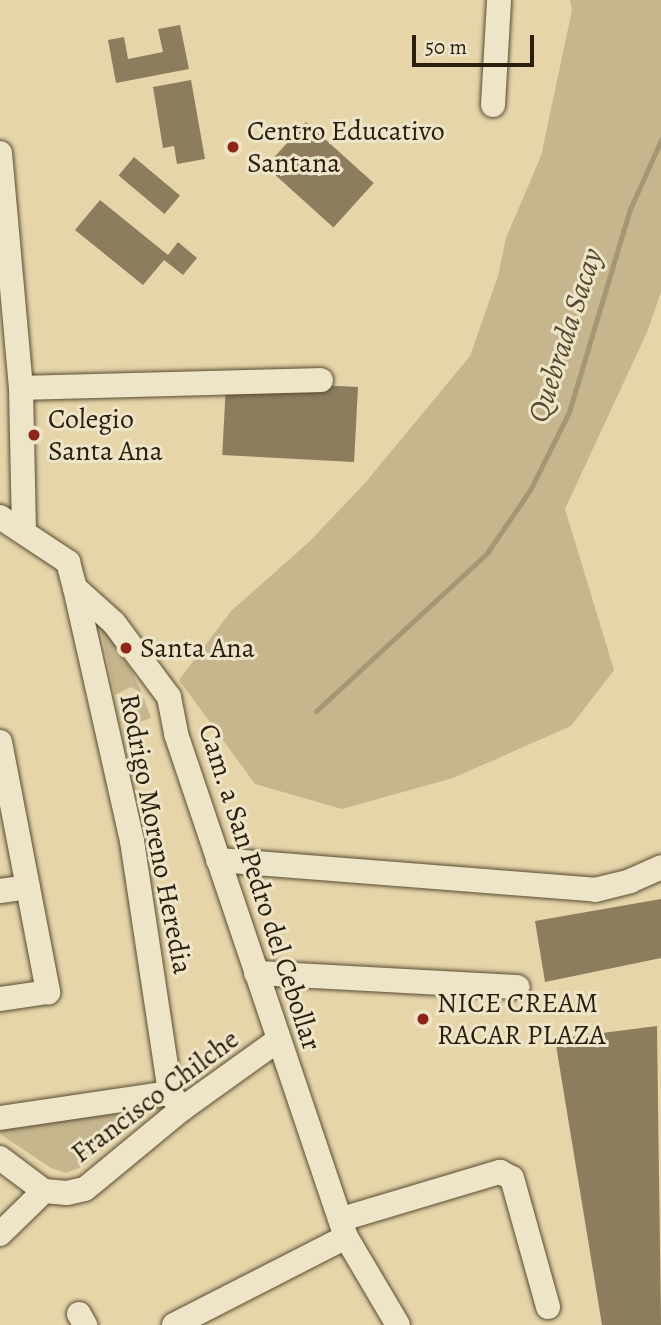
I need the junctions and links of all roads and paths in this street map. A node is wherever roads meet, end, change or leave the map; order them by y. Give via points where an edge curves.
1 (499, 0) edge
2 (493, 105) dead end
3 (0, 153) edge
4 (321, 380) dead end
5 (21, 388) junction
6 (0, 516) edge
7 (24, 531) junction
8 (75, 588) junction
9 (0, 742) edge
10 (3, 776) edge
11 (218, 860) junction
12 (661, 867) edge
13 (28, 887) junction
14 (0, 891) edge
15 (256, 973) junction
16 (518, 987) dead end
17 (0, 999) edge
18 (278, 1040) junction
19 (176, 1101) junction
20 (0, 1118) edge
21 (0, 1158) edge
22 (44, 1191) junction
23 (344, 1228) junction
24 (0, 1234) edge
25 (548, 1307) dead end
26 (173, 1325) edge
27 (398, 1325) edge

1 - 2 street
3 - 5 street
4 - 5 street
5 - 7 street
6 - 7 street, Cam. a San Pedro del Cebollar
7 - 8 street, Cam. a San Pedro del Cebollar via 68,562
8 - 11 street, Cam. a San Pedro del Cebollar via 114,623 169,697 176,734
8 - 19 street, Rodrigo Moreno Heredia via 132,841
9 - 10 street
10 - 13 street
11 - 12 street via 595,890
11 - 15 street, Cam. a San Pedro del Cebollar
13 - 14 street
13 - 17 street via 48,992
15 - 16 street
15 - 18 street, Cam. a San Pedro del Cebollar
18 - 19 street, Francisco Chilche
18 - 23 street, Cam. a San Pedro del Cebollar
19 - 20 street
19 - 22 street, Francisco Chilche via 85,1189
21 - 22 street
22 - 24 street
23 - 25 street via 500,1172 512,1178
23 - 26 street
23 - 27 street, Cam. a San Pedro del Cebollar

